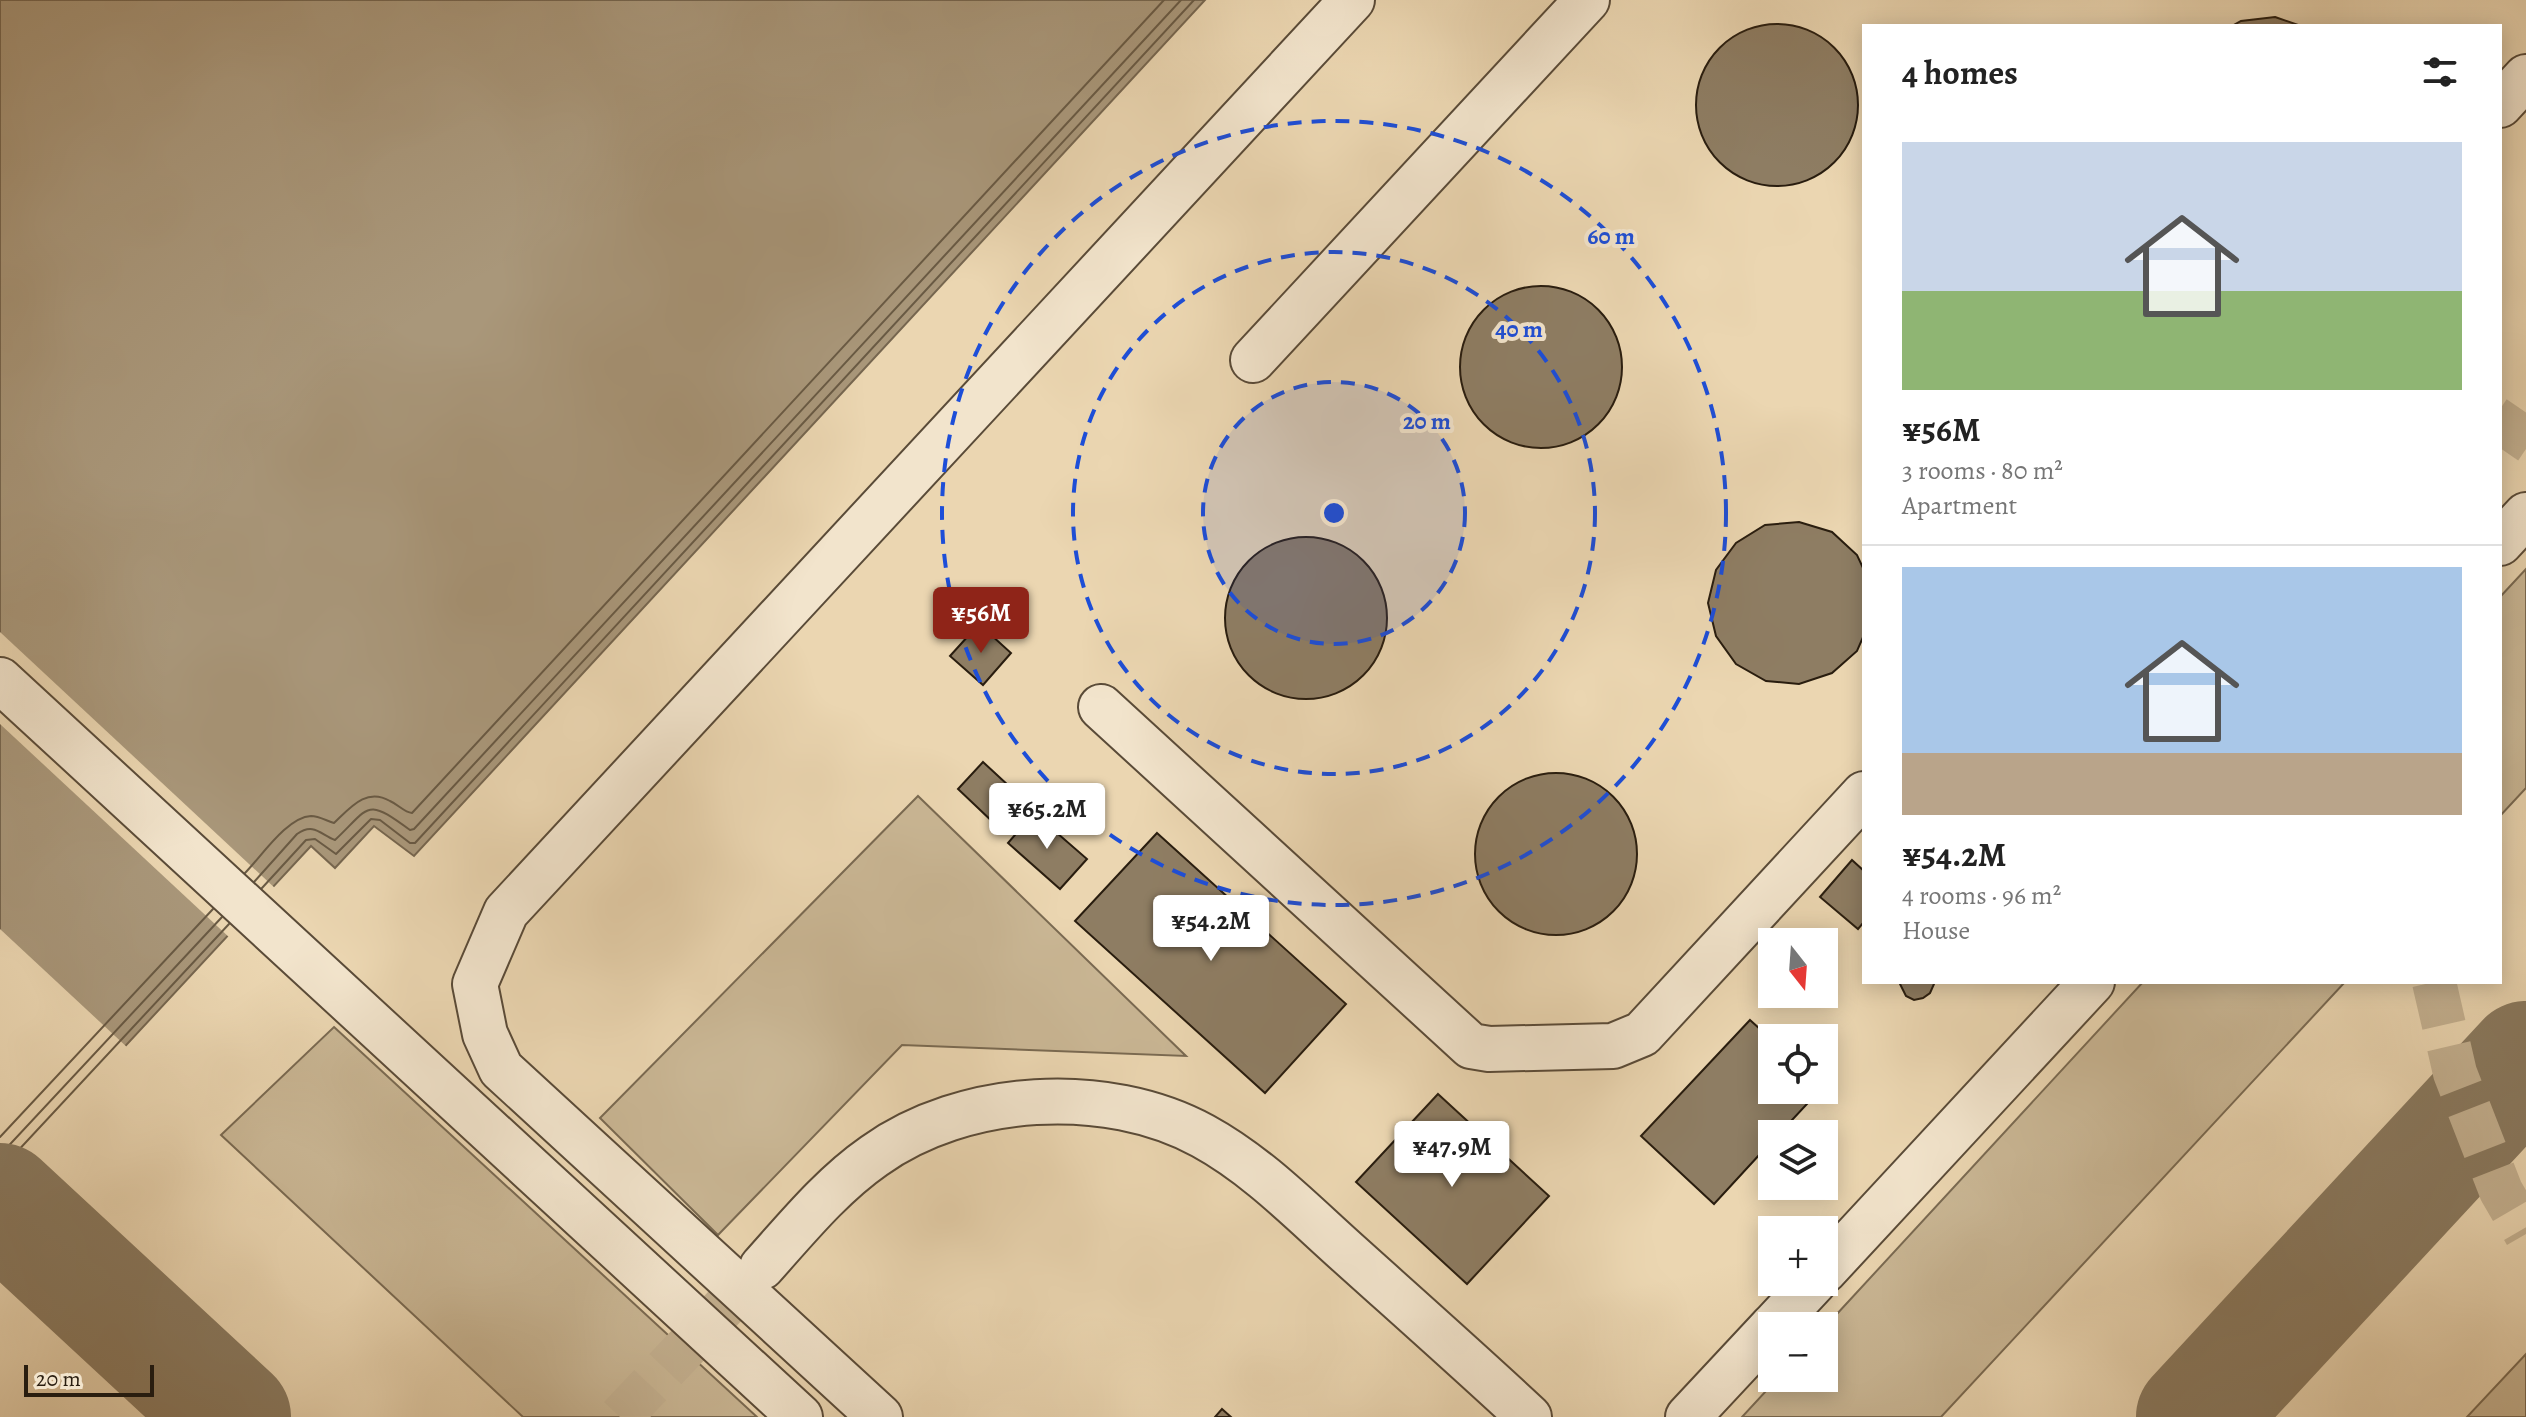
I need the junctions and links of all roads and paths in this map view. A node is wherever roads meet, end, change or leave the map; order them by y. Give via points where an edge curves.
1 (1352, 0) edge
2 (1587, 0) edge
3 (2526, 77) edge
4 (2502, 103) edge
5 (1253, 360) dead end
6 (2526, 515) edge
7 (2502, 541) edge
8 (0, 680) edge
9 (1101, 707) dead end
10 (1862, 796) edge
11 (2090, 984) edge
12 (1838, 1256) edge
13 (762, 1267) tunnel mouth
14 (1801, 1296) edge
15 (1785, 1312) edge
16 (1758, 1341) edge
17 (800, 1417) edge
18 (880, 1417) edge
19 (1529, 1417) edge
20 (1688, 1417) edge

1 - 18 lane via 506,912 475,984 485,1034 501,1069
2 - 5 lane
3 - 4 lane
6 - 7 lane
8 - 17 lane
9 - 10 lane via 1471,1046 1489,1049 1613,1046 1642,1034
11 - 12 lane
13 - 19 lane via 837,1186 911,1133 1013,1103 1119,1107 1203,1136 1264,1178
14 - 15 lane
16 - 20 lane

